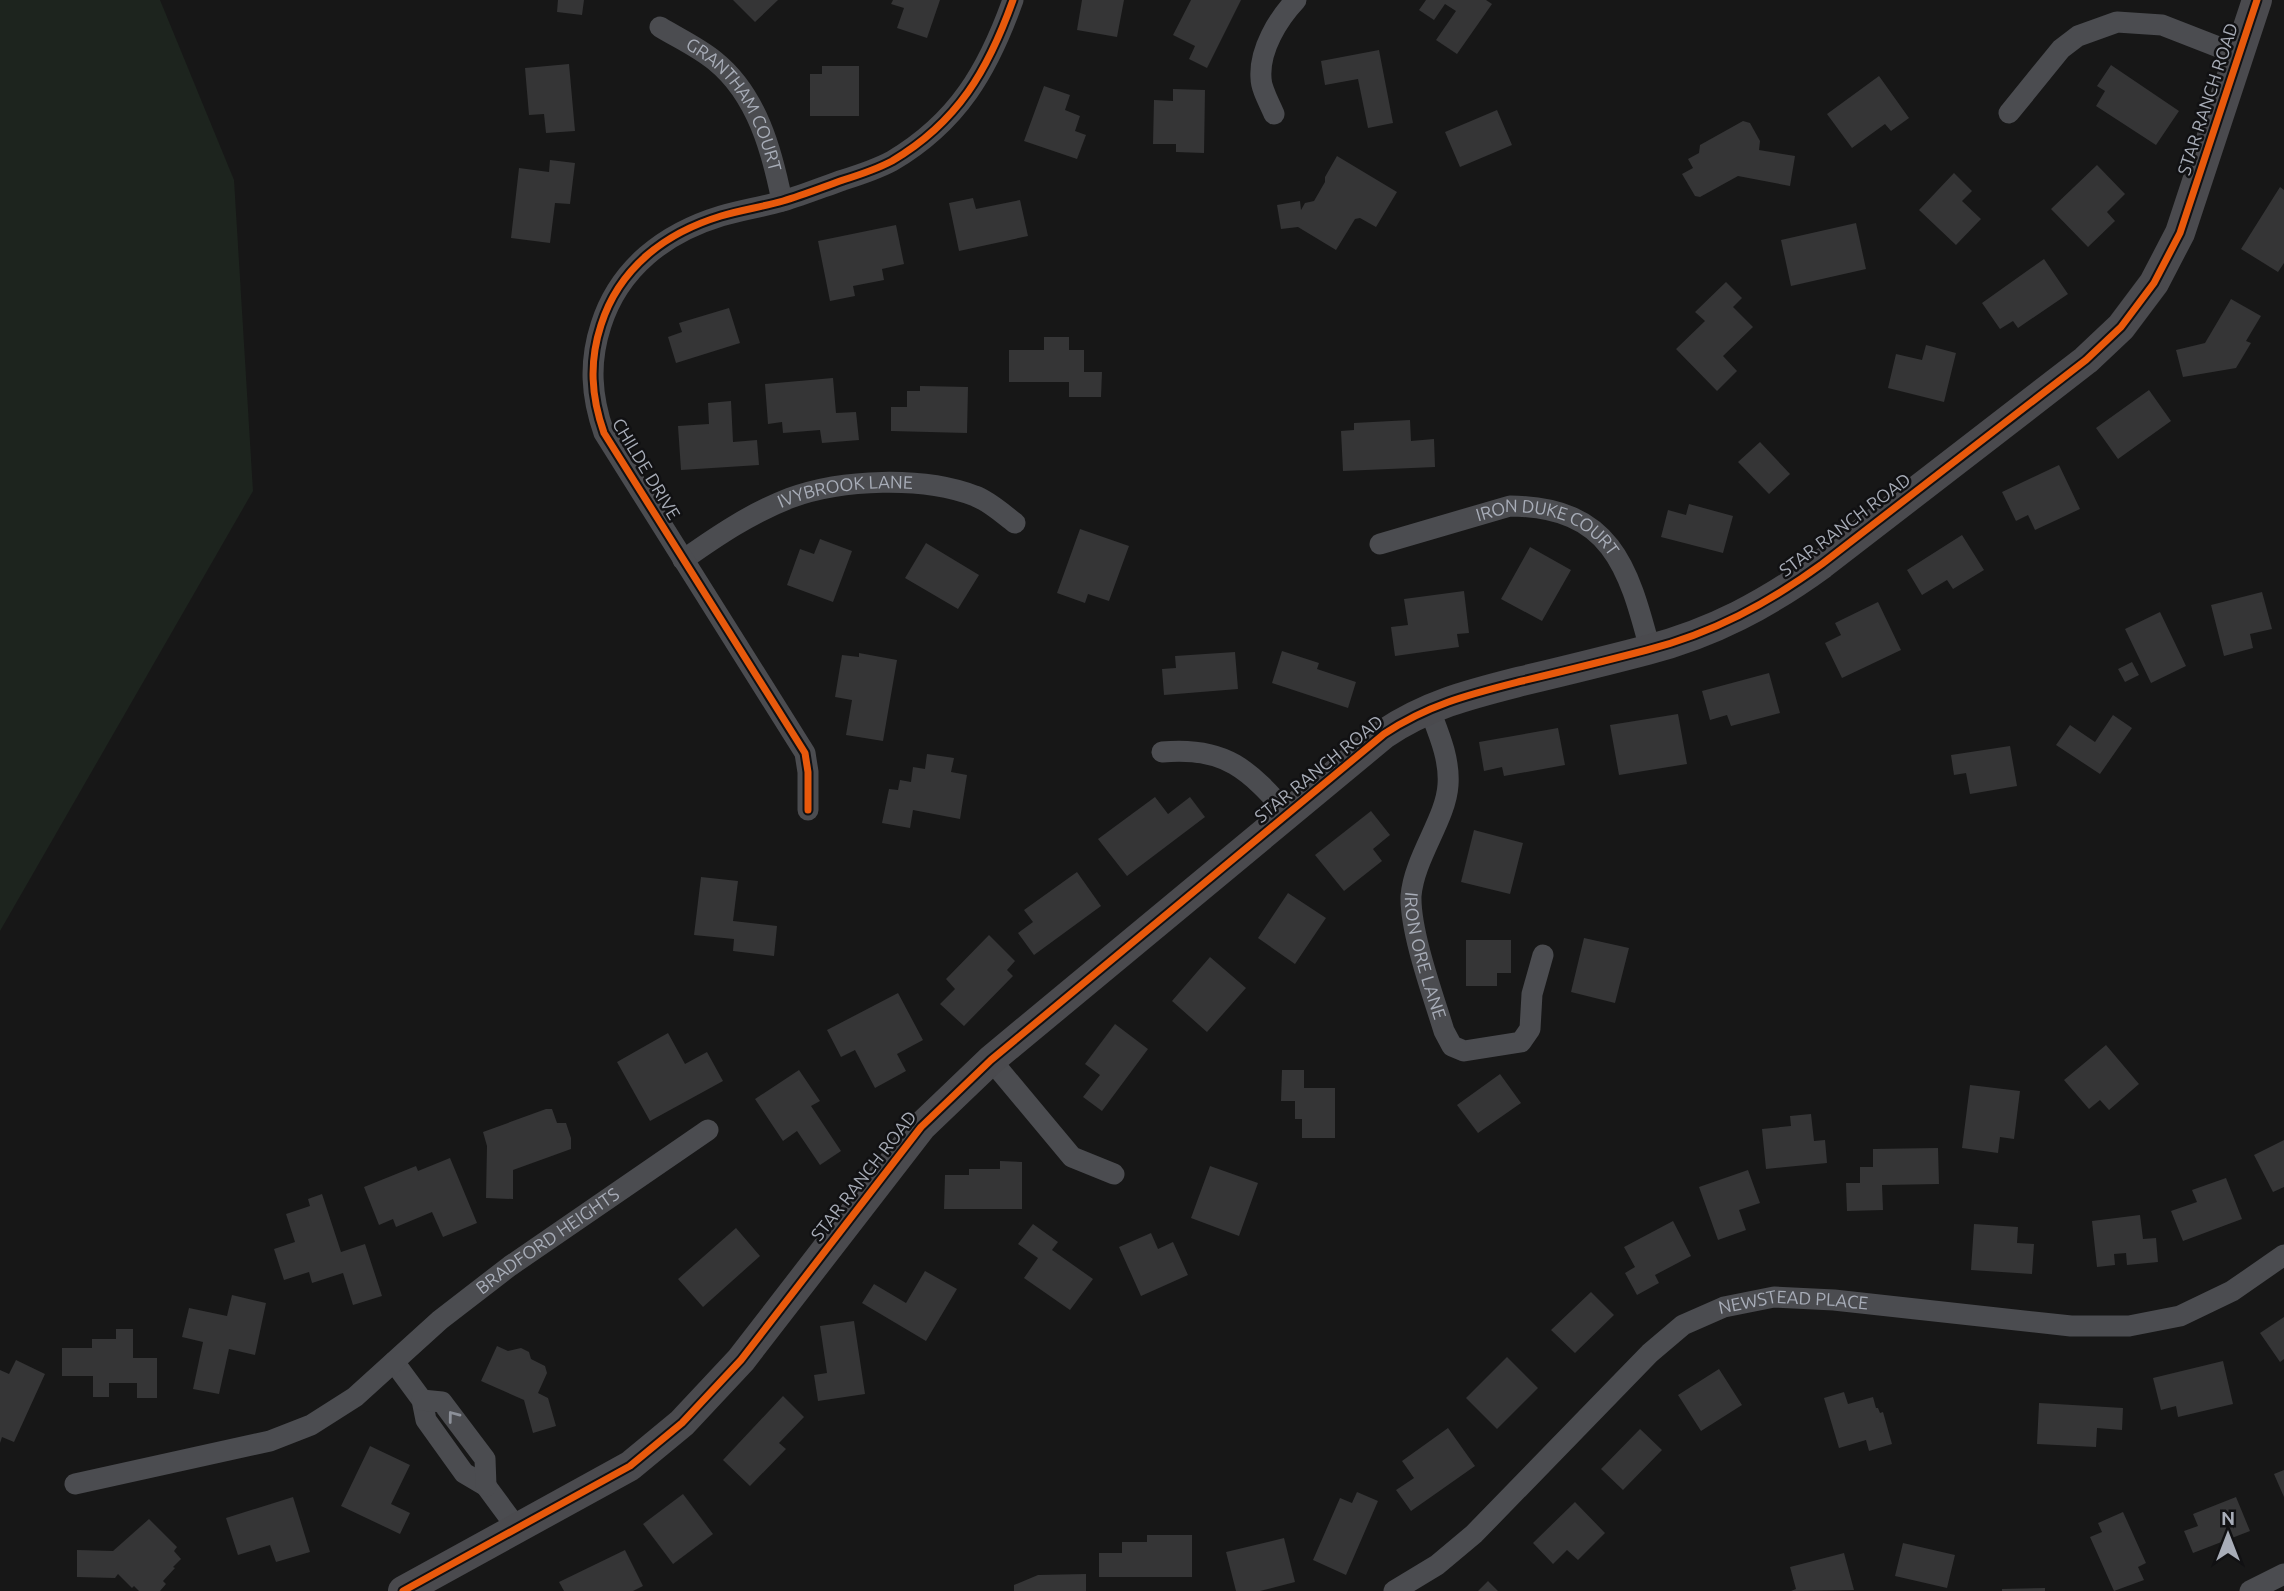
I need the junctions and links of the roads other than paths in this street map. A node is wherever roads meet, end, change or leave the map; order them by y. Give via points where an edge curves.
1 (1013, 0) edge
2 (1296, 0) edge
3 (2257, 0) edge
4 (660, 27) dead end
5 (2239, 55) junction
6 (2008, 113) dead end
7 (1274, 114) dead end
8 (782, 201) junction
9 (1015, 523) dead end
10 (1380, 544) dead end
11 (683, 560) junction
12 (1650, 649) junction
13 (1429, 708) junction
14 (1162, 752) dead end
15 (808, 810) dead end
16 (1289, 815) junction
17 (1544, 955) dead end
18 (991, 1060) junction
19 (708, 1130) dead end
20 (1114, 1174) dead end
21 (2284, 1255) edge
22 (394, 1362) junction
23 (75, 1484) dead end
24 (517, 1528) junction
25 (2284, 1574) edge
26 (403, 1591) edge
27 (1394, 1591) edge
28 (2250, 1591) edge

1 - 8 street, CHILDE DRIVE via 978,80 916,145 889,162
2 - 7 street via 1274,30 1264,56 1260,79
3 - 5 street, STAR RANCH ROAD
4 - 8 street, GRANTHAM COURT via 718,63 737,85 761,127
5 - 6 street via 2162,25 2117,22 2078,36 2061,49
5 - 12 street, STAR RANCH ROAD via 2180,233 2154,283 2122,327 2086,360 1781,594 1735,619
8 - 11 street, CHILDE DRIVE via 693,225 649,252 616,291 598,334 592,376 604,433
9 - 11 street, IVYBROOK LANE via 978,497 952,490 895,483 836,487 792,497 758,512
10 - 12 street, IRON DUKE COURT via 1510,506 1531,506 1566,517 1597,534 1614,550 1634,591
11 - 15 street, CHILDE DRIVE via 805,753
12 - 13 street, STAR RANCH ROAD
13 - 16 street, STAR RANCH ROAD via 1384,734
13 - 17 street, IRON ORE LANE via 1448,770 1448,788 1411,896 1413,922 1452,1046 1464,1051 1521,1042 1530,1029 1532,994
14 - 16 street via 1200,751 1220,757 1261,783
16 - 18 street, STAR RANCH ROAD
18 - 20 street via 1072,1157
18 - 24 street, STAR RANCH ROAD via 920,1127 741,1360 682,1423 630,1466
19 - 22 street, BRADFORD HEIGHTS via 510,1266
21 - 27 street, NEWSTEAD PLACE via 2232,1291 2180,1316 2129,1326 2071,1326 1800,1298 1774,1297 1724,1307 1683,1325 1650,1353 1474,1535
22 - 23 street, BRADFORD HEIGHTS via 355,1397 293,1434
22 - 24 street via 422,1399 442,1402 475,1446 485,1460 486,1486
24 - 26 street, STAR RANCH ROAD
25 - 28 street

